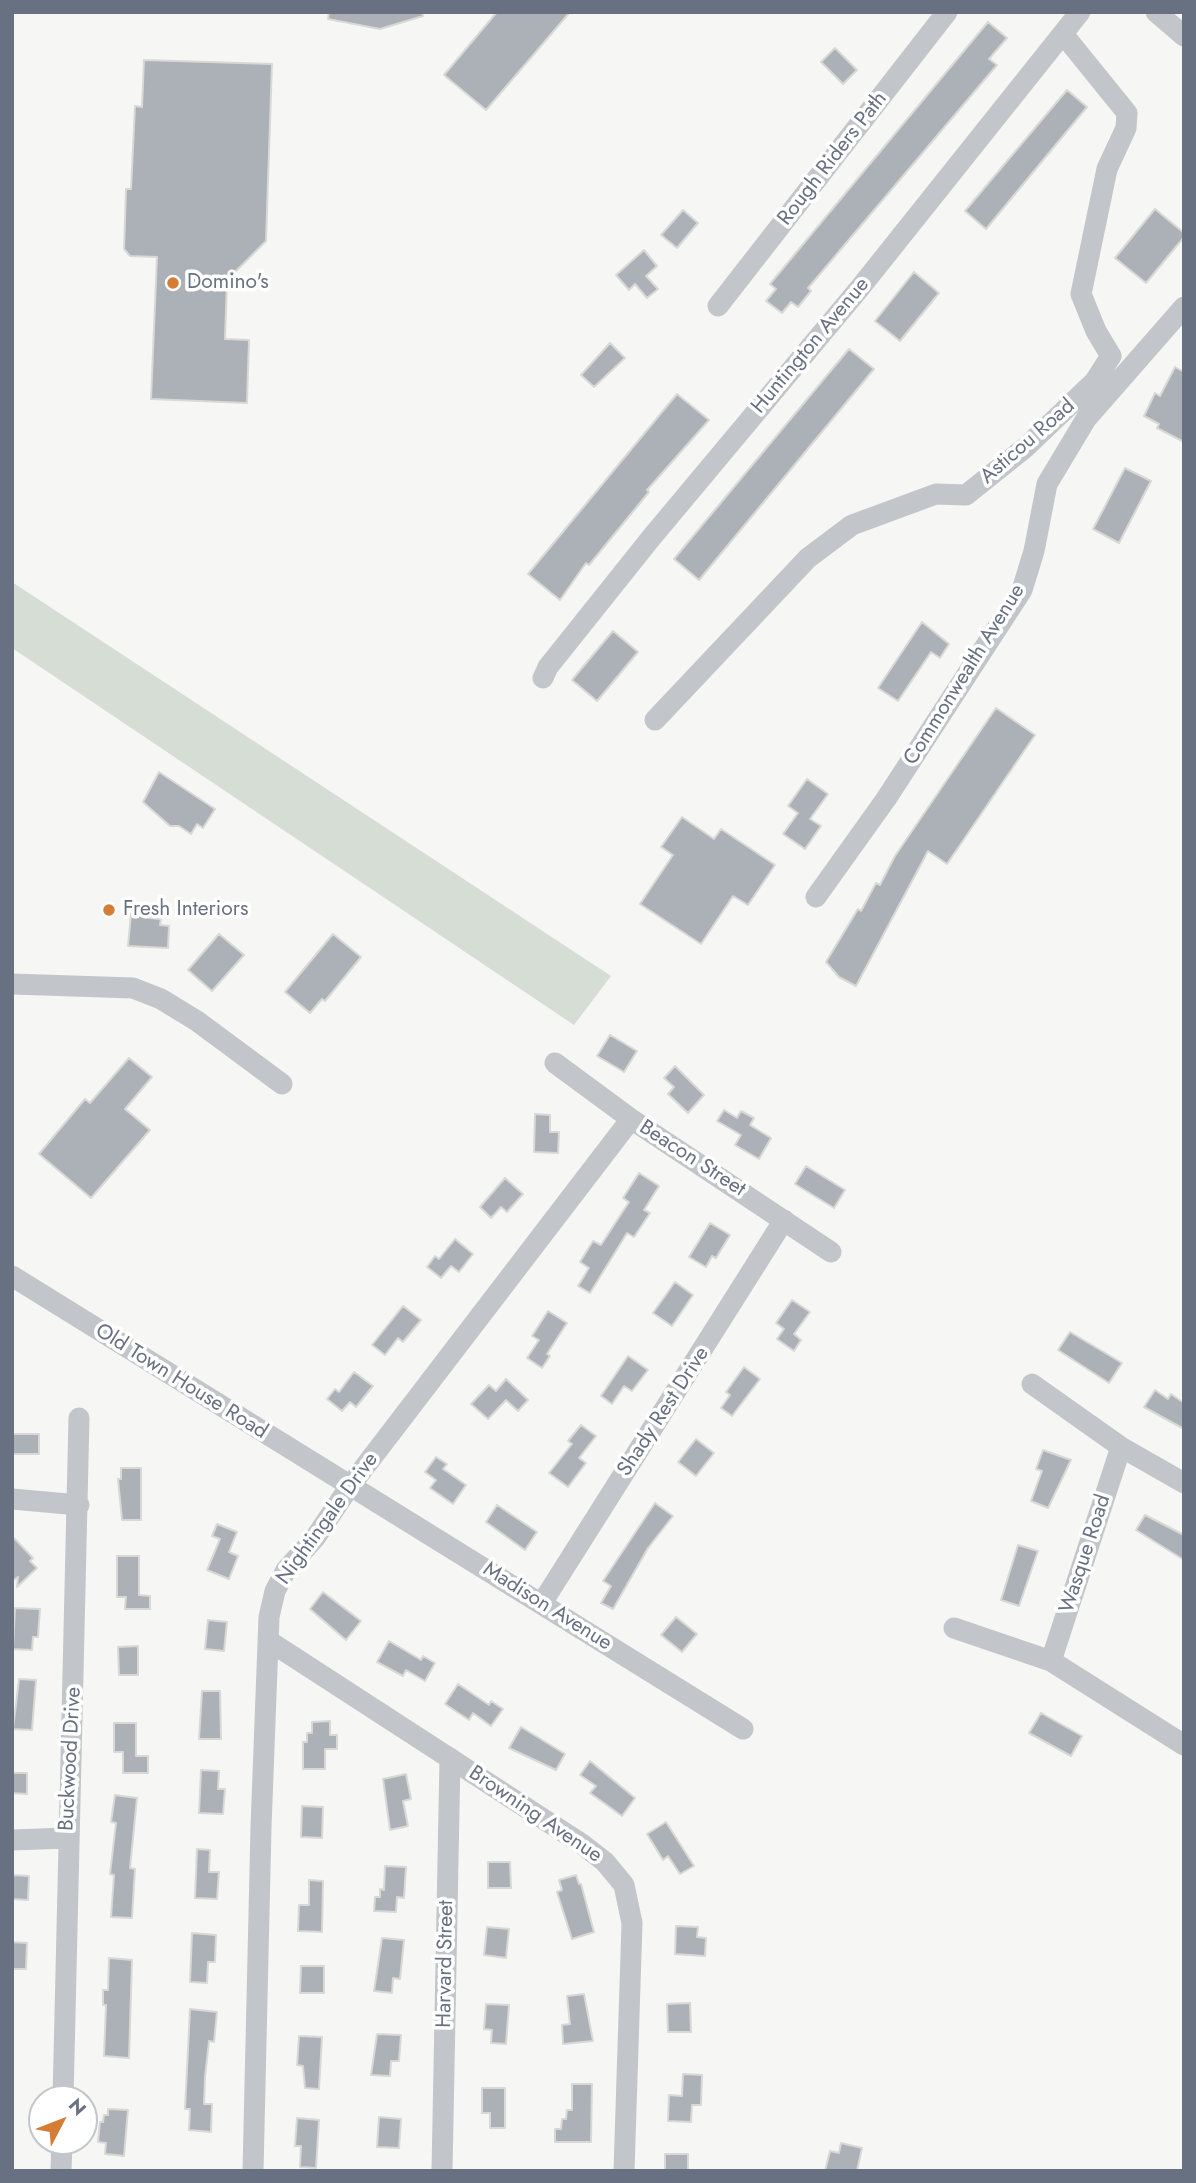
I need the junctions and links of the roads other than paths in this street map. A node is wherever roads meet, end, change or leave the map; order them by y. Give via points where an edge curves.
1 (947, 12) edge
2 (1080, 12) edge
3 (1156, 12) edge
4 (1063, 34) junction
5 (1184, 36) edge
6 (718, 306) dead end
7 (1184, 307) edge
8 (543, 678) dead end
9 (655, 720) dead end
10 (816, 897) dead end
11 (12, 984) edge
12 (555, 1063) dead end
13 (282, 1084) dead end
14 (631, 1119) junction
15 (784, 1220) junction
16 (831, 1252) dead end
17 (12, 1276) edge
18 (1032, 1384) dead end
19 (79, 1418) dead end
20 (1121, 1447) junction
21 (1184, 1483) edge
22 (351, 1486) junction
23 (12, 1499) edge
24 (79, 1505) junction
25 (542, 1604) junction
26 (954, 1628) dead end
27 (269, 1641) junction
28 (1051, 1661) junction
29 (743, 1729) dead end
30 (1184, 1745) edge
31 (450, 1758) junction
32 (68, 1838) junction
33 (12, 1840) edge
34 (63, 2085) edge
35 (253, 2171) edge
36 (442, 2171) edge
37 (624, 2171) edge

1 - 6 street, Rough Riders Path
2 - 4 street, Huntington Avenue
3 - 5 street
4 - 8 street, Huntington Avenue via 651,538
4 - 9 street, Asticou Road via 1127,113 1126,128 1107,169 1081,294 1111,356 1096,381 966,495 936,494 862,521 808,558
7 - 10 street, Commonwealth Avenue via 1086,419 1047,484 1021,590 886,799
11 - 13 street via 134,988 197,1021
12 - 14 street, Beacon Street
14 - 15 street, Beacon Street
14 - 22 street, Nightingale Drive
15 - 16 street, Beacon Street
15 - 25 street, Shady Rest Drive
17 - 22 street, Old Town House Road
18 - 20 street
19 - 24 street, Buckwood Drive
20 - 21 street
20 - 28 street, Wasque Road
22 - 25 street, Madison Avenue
22 - 27 street, Nightingale Drive via 286,1570 275,1591
23 - 24 street
24 - 32 street, Buckwood Drive
25 - 29 street, Madison Avenue
26 - 28 street
27 - 31 street, Browning Avenue
27 - 35 street, Nightingale Drive
28 - 30 street
31 - 36 street, Harvard Street
31 - 37 street, Browning Avenue via 582,1844 606,1862 624,1885 632,1923
32 - 33 street
32 - 34 street, Buckwood Drive

